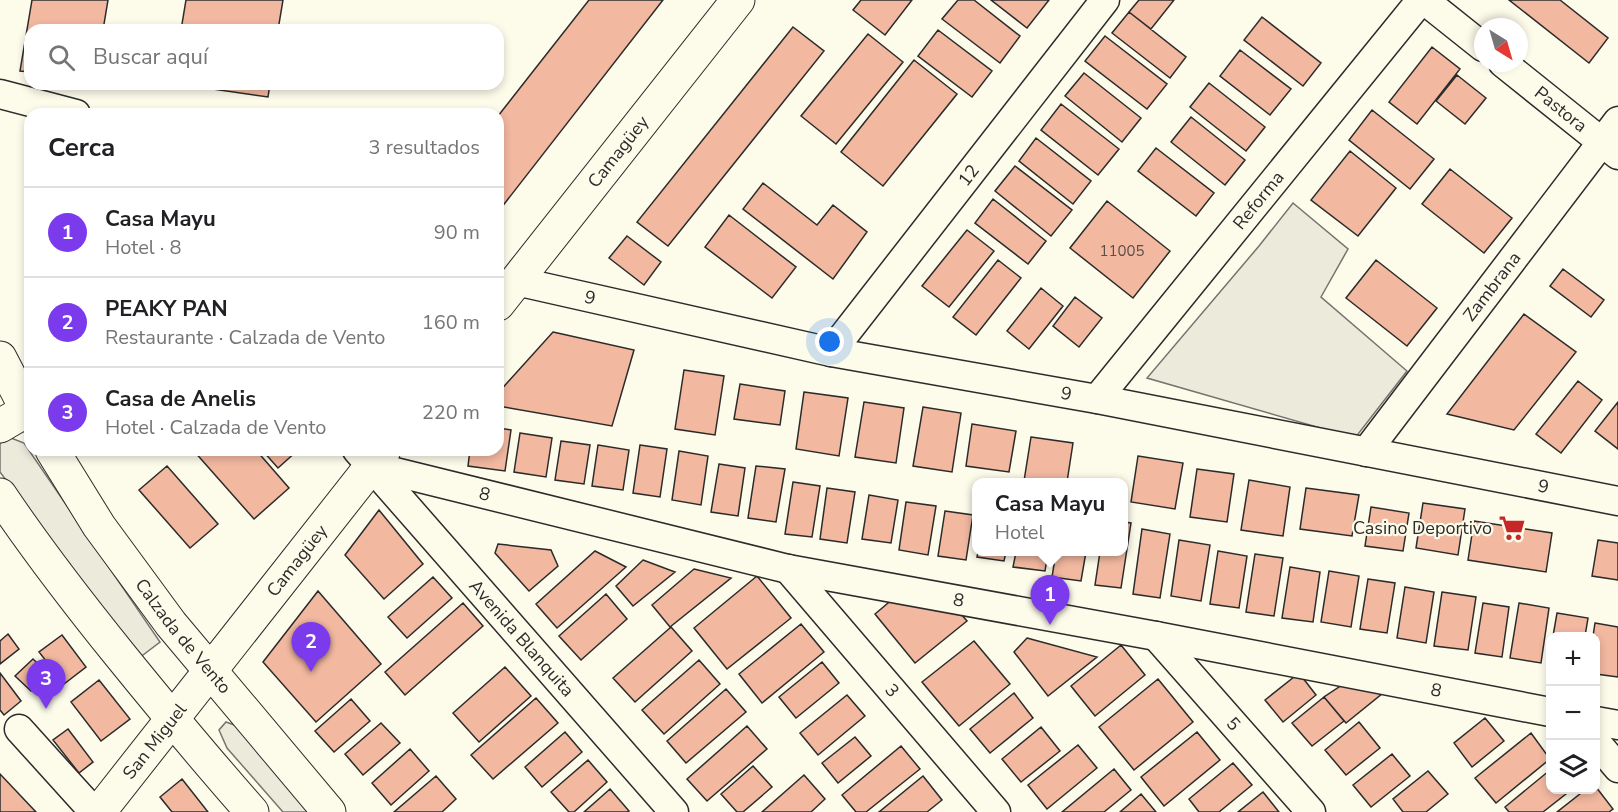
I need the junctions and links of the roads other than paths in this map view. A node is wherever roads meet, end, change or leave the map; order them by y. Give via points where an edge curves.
1 (738, 0) edge
2 (1105, 0) edge
3 (1423, 0) edge
4 (1474, 40) edge
5 (1516, 72) edge
6 (0, 94) edge
7 (53, 108) edge
8 (1612, 139) edge
9 (507, 292) edge
10 (831, 352) junction
11 (0, 358) edge
12 (1097, 399) junction
13 (19, 417) edge
14 (1366, 452) junction
15 (55, 456) edge
16 (370, 456) edge
17 (372, 456) edge
18 (375, 456) edge
19 (0, 495) edge
20 (1618, 501) edge
21 (788, 570) junction
22 (1156, 636) junction
23 (210, 670) junction
24 (1546, 711) edge
25 (172, 719) junction
26 (1600, 722) edge
27 (1618, 725) edge
28 (19, 729) dead end
29 (1600, 747) edge
30 (1618, 768) edge
31 (94, 812) edge
32 (99, 812) edge
33 (252, 812) edge
34 (330, 812) edge
35 (674, 812) edge
36 (996, 812) edge
37 (1311, 812) edge

1 - 9 main road, Camagüey
2 - 10 street, 12
3 - 4 street
3 - 12 street, Reforma
5 - 8 street, Pastora
6 - 7 street
8 - 14 street, Zambrana
9 - 10 street, 9
10 - 12 street, 9
11 - 13 main road
12 - 14 street, 9
14 - 20 street, 9
15 - 23 main road, Calzada de Vento via 99,526
16 - 23 main road, Camagüey
17 - 35 street, Avenida Blanquita
18 - 21 street, 8
19 - 25 main road
21 - 22 street, 8
21 - 36 street, 3
22 - 24 street, 8
22 - 37 street, 5
23 - 25 main road, San Miguel
23 - 34 main road, Calzada de Vento
25 - 32 main road, San Miguel
25 - 33 main road
26 - 27 street
28 - 31 street
29 - 30 street

